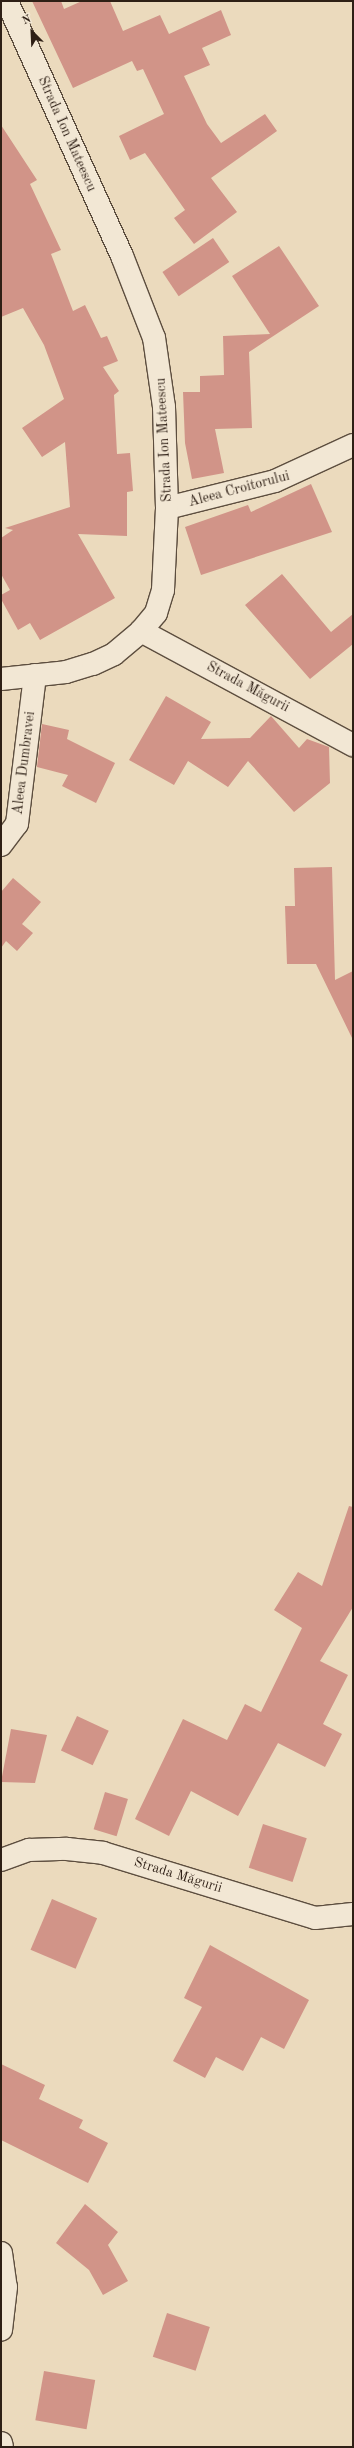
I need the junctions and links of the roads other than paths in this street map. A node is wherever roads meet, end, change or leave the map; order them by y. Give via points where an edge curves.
1 (7, 1) edge
2 (353, 445) edge
3 (167, 508) junction
4 (141, 631) junction
5 (34, 676) junction
6 (1, 679) edge
7 (353, 745) edge
8 (1, 845) edge
9 (1, 1860) edge
10 (353, 1914) edge
11 (1, 2253) edge
12 (1, 2330) edge
13 (1, 2443) edge
14 (2, 2447) edge

1 - 3 street, Strada Ion Mateescu via 122,256 154,338 164,407
2 - 3 street, Aleea Croitorului via 275,481
3 - 4 street, Strada Ion Mateescu via 163,590 156,613
4 - 5 street, Strada Ion Mateescu via 114,654 93,664
4 - 7 street, Strada Măgurii
5 - 6 street, Strada Ion Mateescu
5 - 8 street, Aleea Dumbravei via 17,824
9 - 10 street, Strada Măgurii via 30,1850 67,1848 103,1853 315,1918
11 - 12 street via 6,2287
13 - 14 street

